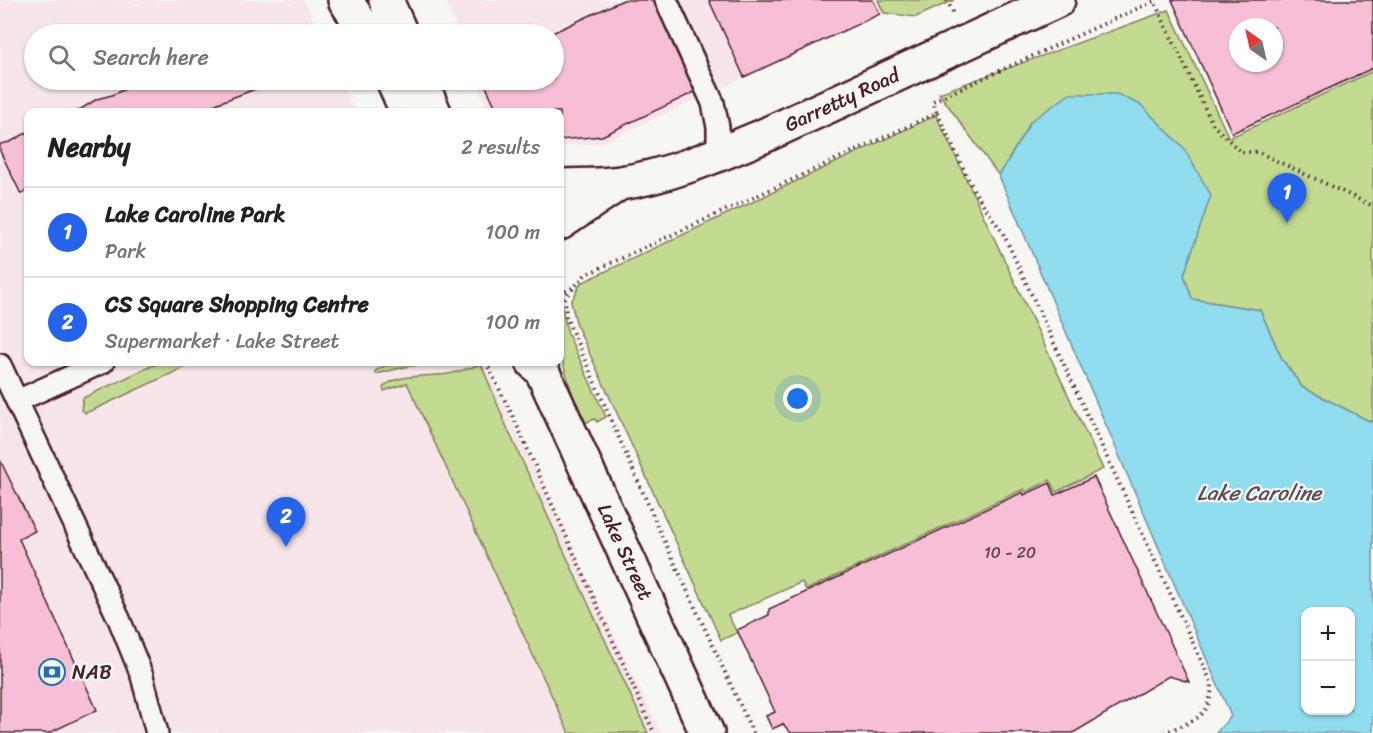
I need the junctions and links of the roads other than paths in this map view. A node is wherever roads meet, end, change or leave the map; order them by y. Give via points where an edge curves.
1 (345, 0) edge
2 (386, 0) edge
3 (666, 0) edge
4 (1058, 0) edge
5 (361, 24) edge
6 (397, 24) edge
7 (397, 90) edge
8 (424, 90) edge
9 (405, 108) edge
10 (432, 108) edge
11 (718, 154) junction
12 (620, 183) junction
13 (564, 186) edge
14 (564, 220) edge
15 (0, 365) edge
16 (94, 366) edge
17 (538, 366) edge
18 (17, 401) junction
19 (157, 733) edge
20 (707, 733) edge

1 - 5 street
2 - 6 street
3 - 11 lane via 713,103
4 - 11 street, Garretty Road
7 - 9 street
8 - 10 street
11 - 12 street, Garretty Road via 668,172
12 - 13 street, Garretty Road
12 - 14 street, Garretty Road
15 - 18 lane
16 - 18 lane
17 - 20 street, Lake Street
18 - 19 lane via 119,619 142,676

